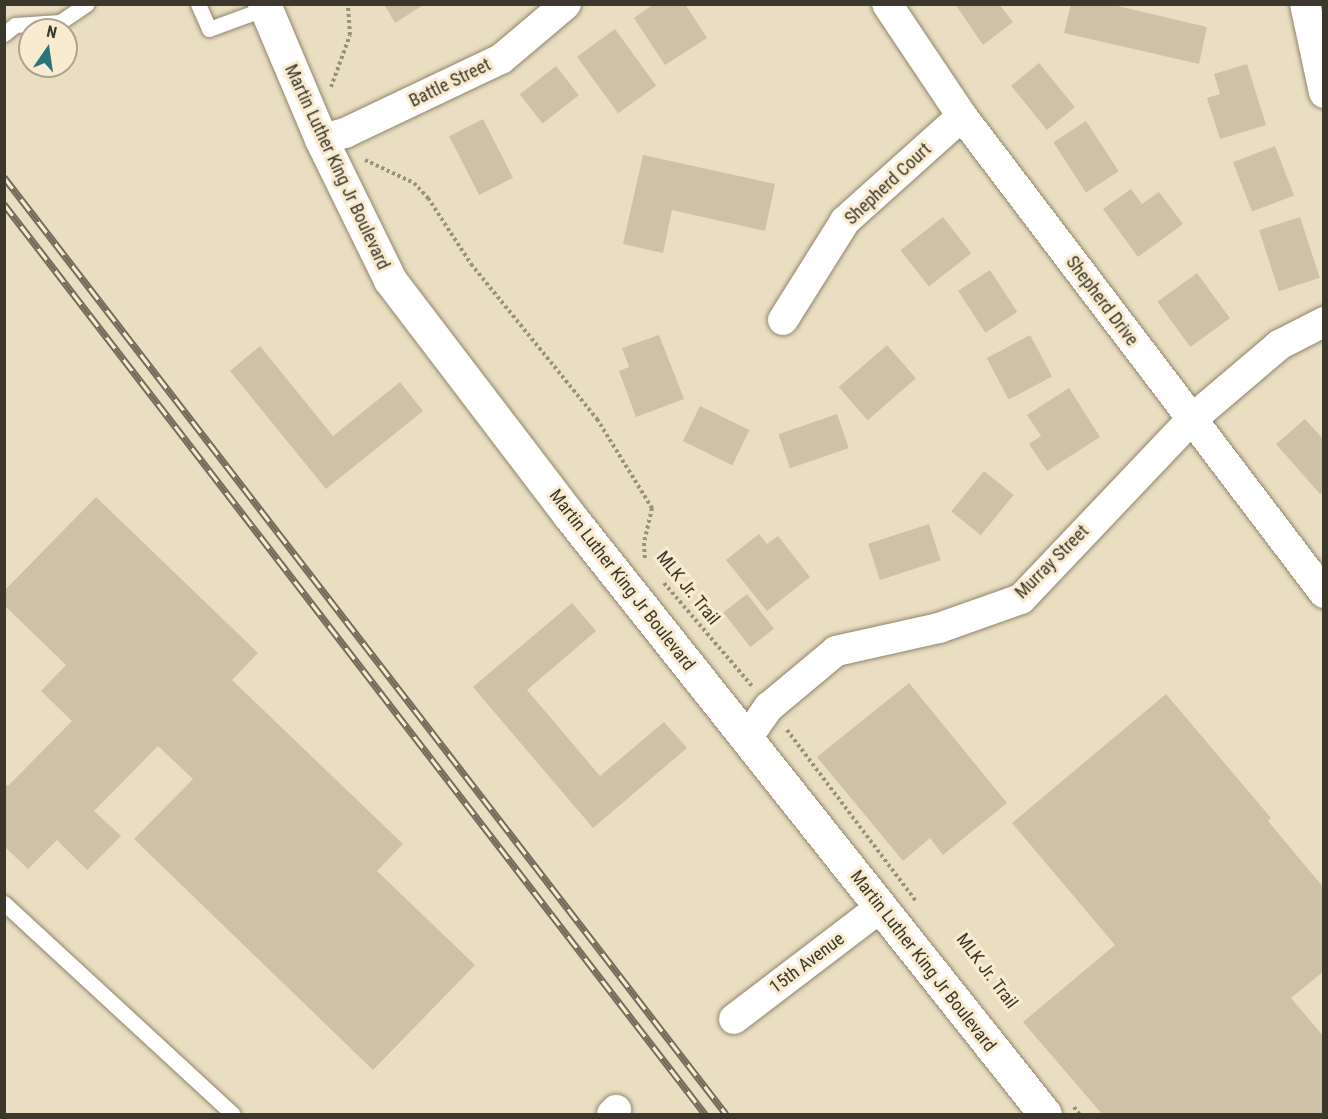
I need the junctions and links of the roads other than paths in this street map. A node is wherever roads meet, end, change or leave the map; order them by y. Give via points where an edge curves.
1 (87, 4) edge
2 (198, 4) edge
3 (566, 4) edge
4 (887, 4) edge
5 (1305, 4) edge
6 (265, 6) edge
7 (4, 34) edge
8 (1323, 93) edge
9 (962, 116) junction
10 (333, 136) junction
11 (783, 320) dead end
12 (1323, 322) edge
13 (1191, 420) junction
14 (1323, 593) edge
15 (747, 738) junction
16 (4, 903) edge
17 (881, 907) junction
18 (734, 1019) dead end
19 (1059, 1110) edge
20 (233, 1114) edge

1 - 7 lane via 60,22 15,26
2 - 6 lane via 209,29
3 - 10 street, Battle Street via 501,59
4 - 9 street, Shepherd Drive
5 - 8 street
6 - 10 main road, Martin Luther King Jr Boulevard
9 - 11 street, Shepherd Court via 845,221
9 - 13 street, Shepherd Drive
10 - 15 main road, Martin Luther King Jr Boulevard via 390,280
12 - 13 street, Murray Street via 1280,345
13 - 14 street, Shepherd Drive
13 - 15 street, Murray Street via 1021,599 939,628 836,651 769,707
15 - 17 main road, Martin Luther King Jr Boulevard
16 - 20 lane
17 - 18 street, 15th Avenue
17 - 19 main road, Martin Luther King Jr Boulevard

